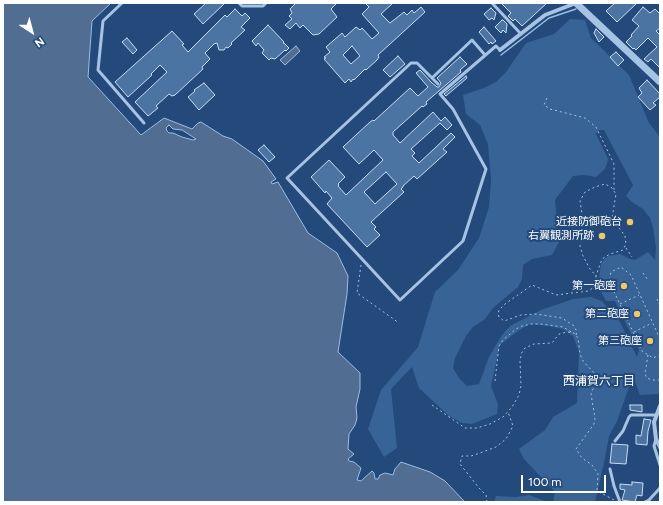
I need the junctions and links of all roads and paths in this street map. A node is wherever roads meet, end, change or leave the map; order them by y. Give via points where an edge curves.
1 (122, 3) edge
2 (239, 3) edge
3 (266, 3) edge
4 (492, 3) edge
5 (576, 3) edge
6 (521, 34) junction
7 (500, 50) joint
8 (485, 55) junction
9 (432, 78) junction
10 (660, 82) edge
11 (438, 84) dead end
12 (547, 98) dead end
13 (144, 123) dead end
14 (614, 190) junction
15 (626, 247) junction
16 (632, 257) dead end
17 (361, 258) junction
18 (643, 272) dead end
19 (596, 276) junction
20 (648, 280) dead end
21 (640, 295) junction
22 (656, 299) dead end
23 (620, 305) junction
24 (660, 306) edge
25 (399, 323) dead end
26 (653, 323) junction
27 (633, 332) junction
28 (574, 333) junction
29 (576, 335) junction
30 (660, 339) edge
31 (648, 355) junction
32 (660, 355) edge
33 (660, 380) edge
34 (495, 381) dead end
35 (432, 405) dead end
36 (660, 406) edge
37 (508, 412) junction
38 (656, 415) junction
39 (656, 439) junction
40 (615, 441) dead end
41 (660, 447) edge
42 (660, 465) edge
43 (610, 469) dead end
44 (660, 488) edge
45 (648, 501) edge
46 (487, 502) edge
47 (619, 502) edge

1 - 13 lane via 103,21 98,70
2 - 3 lane via 242,6 263,6
4 - 6 lane
5 - 6 street via 545,15
5 - 10 street
6 - 7 street
7 - 8 lane via 496,46
8 - 9 lane via 472,40
8 - 17 lane via 440,94 453,109 486,169 463,241 400,300
9 - 11 lane
9 - 17 lane via 417,64 411,64 287,178
12 - 14 path via 544,105 585,118 596,127 614,164
14 - 15 path via 616,194 612,218 625,236
14 - 19 path via 608,185 599,185 585,192 580,201 583,221 580,246 583,256
15 - 16 path
15 - 19 path via 602,259
17 - 25 path via 357,293
18 - 20 path
19 - 29 path via 596,286 569,294 556,295 532,285 498,310 504,321 536,314 562,318 574,326
21 - 23 path
21 - 23 path via 631,275 621,267 611,272 608,281
21 - 26 path
22 - 24 path
23 - 27 path
26 - 27 path
26 - 30 path
27 - 31 path via 642,351
28 - 29 path
28 - 34 path via 563,327 541,324 516,329 499,346
28 - 37 path via 559,334 552,342 525,348 520,360 519,395
29 - 47 path via 583,361 597,379 591,394 594,424 576,449 598,474 597,491
31 - 32 path via 653,358
31 - 33 path via 645,374 652,380
35 - 37 path via 470,429 490,424
36 - 38 street
37 - 46 path via 513,426 506,439 496,447 471,456 462,456 460,464 486,495
38 - 39 street
38 - 40 lane via 629,417
39 - 41 street
39 - 42 lane via 654,446
43 - 47 lane
44 - 45 lane

